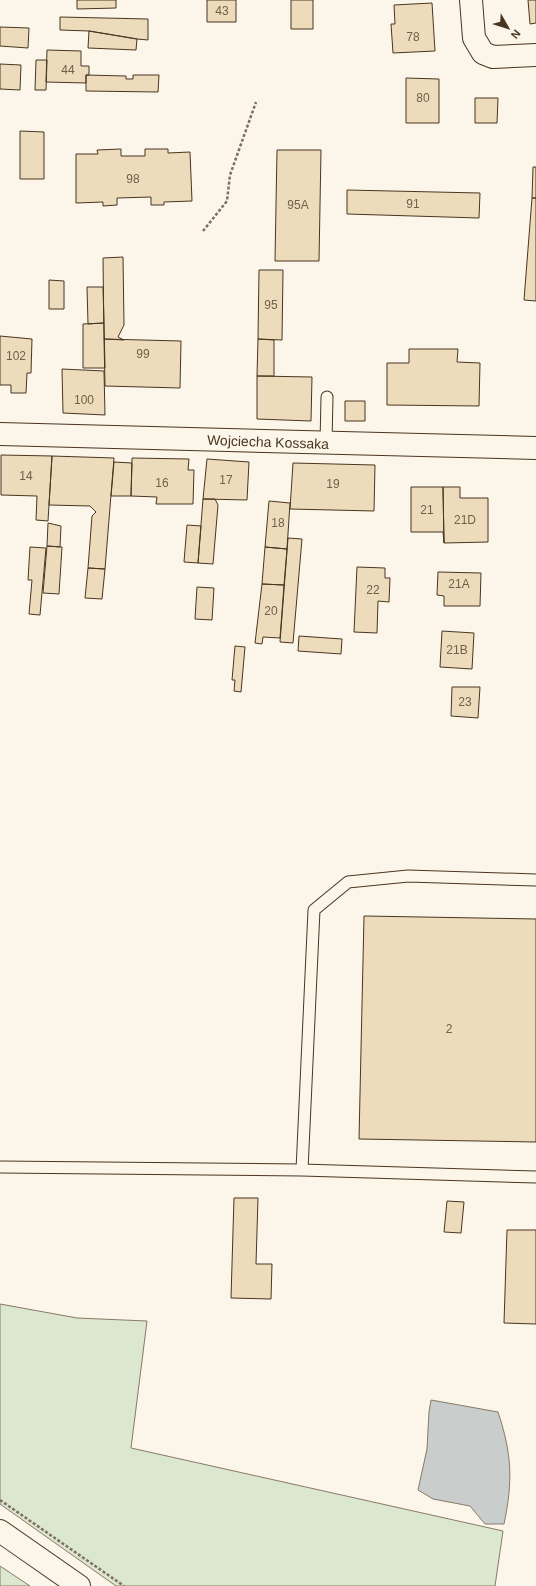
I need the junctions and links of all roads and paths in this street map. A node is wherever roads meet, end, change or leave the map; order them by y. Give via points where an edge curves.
1 (471, 0) edge
2 (536, 55) edge
3 (256, 102) dead end
4 (203, 231) dead end
5 (327, 397) dead end
6 (0, 434) edge
7 (326, 443) junction
8 (536, 448) edge
9 (536, 880) edge
10 (0, 1167) edge
11 (302, 1170) junction
12 (536, 1177) edge
13 (0, 1500) edge
14 (0, 1531) edge
15 (79, 1586) edge
16 (124, 1586) edge

1 - 2 main road via 474,38 483,53 492,57
3 - 4 path via 230,175 228,200
5 - 7 lane
6 - 7 main road, Wojciecha Kossaka
7 - 8 main road, Wojciecha Kossaka
9 - 11 lane via 408,876 348,882 314,910
10 - 11 lane
11 - 12 lane
13 - 16 path
14 - 15 main road

